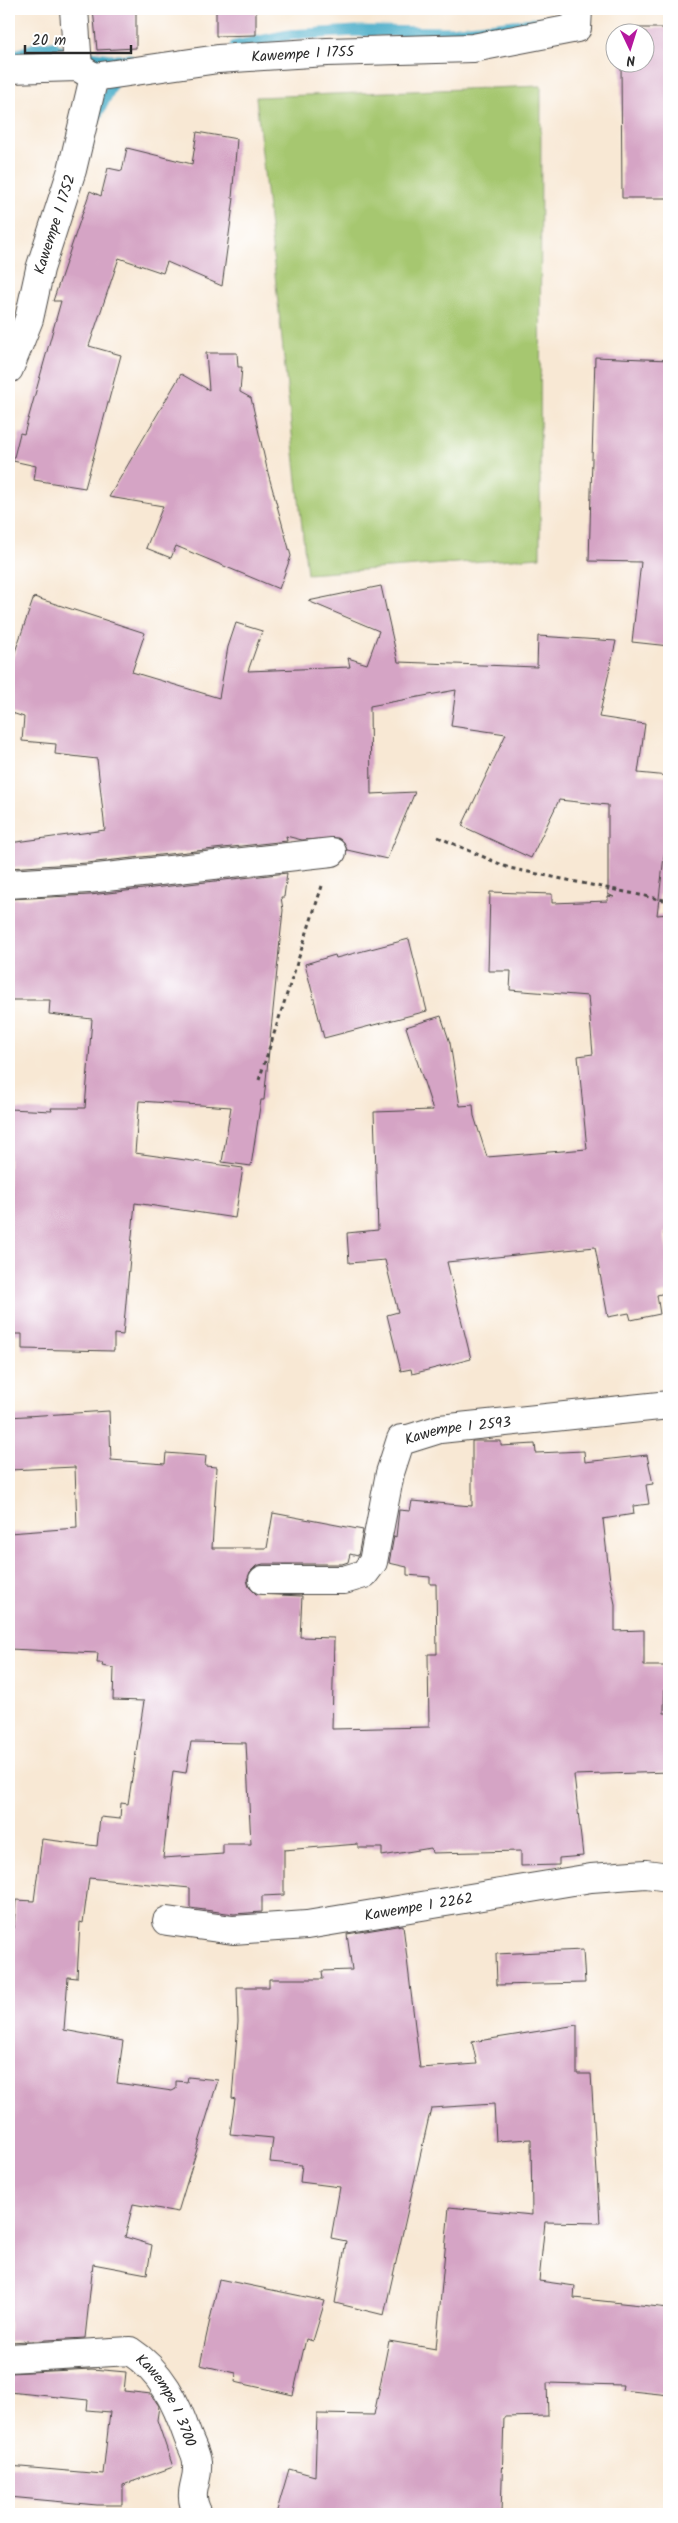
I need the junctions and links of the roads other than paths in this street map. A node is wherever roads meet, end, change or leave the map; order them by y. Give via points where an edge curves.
1 (74, 9) edge
2 (578, 9) edge
3 (9, 69) edge
4 (86, 72) junction
5 (9, 369) edge
6 (332, 852) road end
7 (9, 884) edge
8 (669, 1405) edge
9 (263, 1580) dead end
10 (669, 1877) edge
11 (167, 1921) dead end
12 (9, 2358) edge
13 (198, 2514) edge

1 - 4 street, Kawempe I 1752
2 - 4 street, Kawempe I 1755 via 578,28 473,48 328,52
3 - 4 street, Kawempe I 1755
4 - 5 street, Kawempe I 1752 via 72,170 40,269 29,319
6 - 7 street via 88,879
8 - 9 street, Kawempe I 2593 via 440,1429 401,1439 390,1473 373,1562 364,1574 344,1580
10 - 11 street, Kawempe I 2262 via 646,1874 591,1878 307,1925 233,1930
12 - 13 street, Kawempe I 3700 via 130,2351 146,2362 165,2384 197,2462 192,2501

